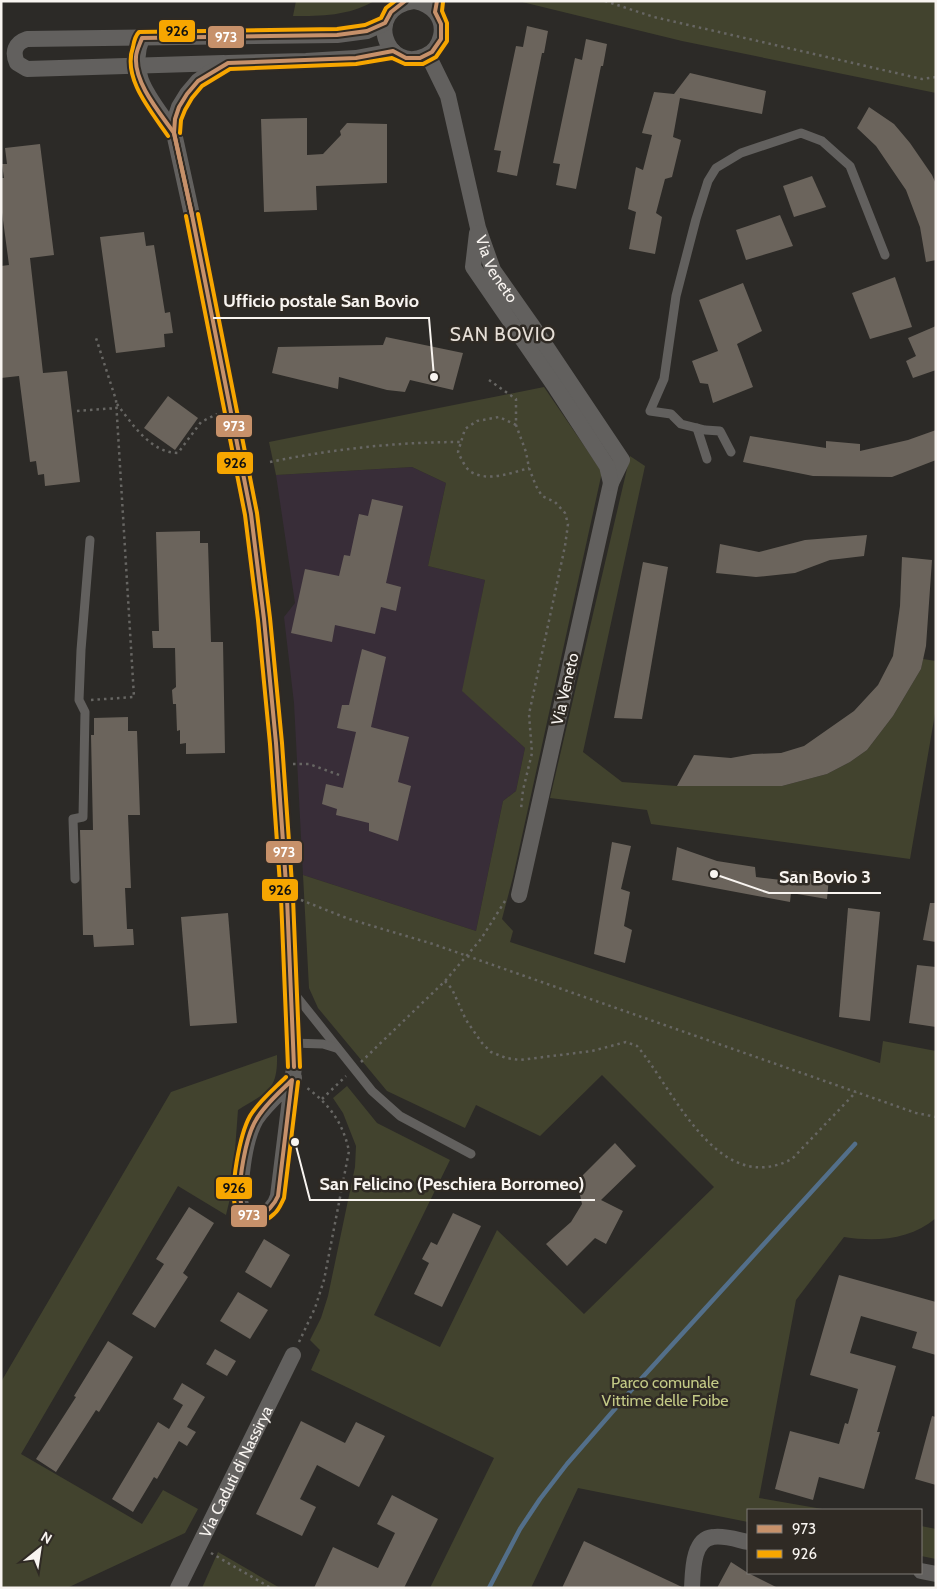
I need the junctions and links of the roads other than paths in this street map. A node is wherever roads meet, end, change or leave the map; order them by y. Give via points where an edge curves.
1 (409, 2) edge
2 (436, 6) edge
3 (385, 23) junction
4 (142, 38) junction
5 (393, 51) junction
6 (428, 55) junction
7 (228, 63) junction
8 (137, 65) junction
9 (174, 133) junction
10 (885, 255) dead end
11 (697, 428) junction
12 (731, 452) dead end
13 (707, 459) dead end
14 (90, 540) dead end
15 (75, 879) dead end
16 (512, 895) road end
17 (290, 989) junction
18 (292, 1042) junction
19 (339, 1050) junction
20 (294, 1078) junction
21 (471, 1154) dead end
22 (293, 1355) road end
23 (747, 1542) edge
24 (922, 1571) edge
25 (936, 1574) edge
26 (178, 1588) edge
27 (692, 1588) edge

1 - 2 street
1 - 3 street via 390,12
2 - 6 street via 441,39
3 - 4 street via 367,31 337,35
3 - 5 street via 384,37
4 - 8 street via 136,56
4 - 8 street via 27,39 20,42 14,54 17,63 27,70
5 - 6 street via 414,59
5 - 7 street via 356,58
6 - 16 street, Via Veneto via 448,96 478,228 492,270 622,460 611,483
7 - 8 street
7 - 9 street via 203,77 187,94 175,119
8 - 9 street via 150,98
9 - 17 street via 252,524 278,766
10 - 11 lane via 850,166 822,141 801,133 741,153 716,168 708,181 696,219 676,296 664,379 650,410 671,414 681,424
11 - 12 lane via 720,430
11 - 13 lane
14 - 15 lane via 79,700 85,712 84,817 73,819
17 - 18 street
17 - 19 lane
18 - 19 lane via 323,1044
18 - 20 street
19 - 21 lane via 372,1091 400,1116
20 - 20 street via 252,1126 240,1200 248,1214 263,1216 271,1210 278,1196
22 - 26 street, Via Caduti di Nassirya
23 - 27 street via 717,1537 705,1540 696,1555
24 - 25 street

